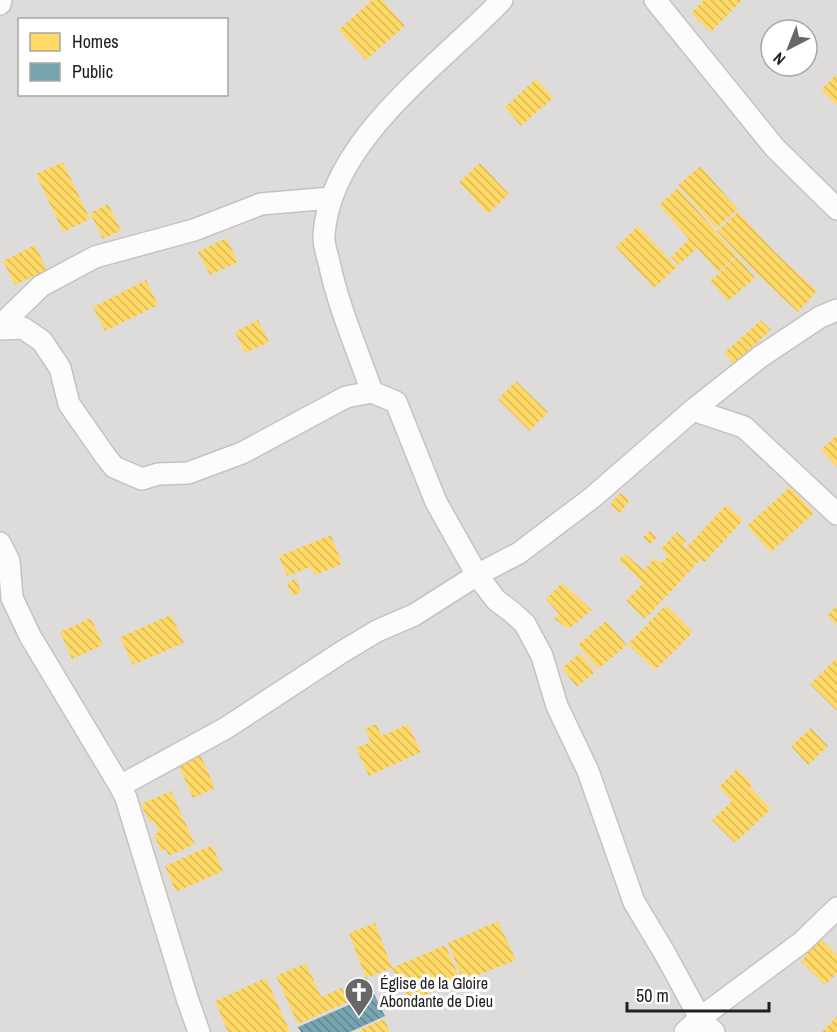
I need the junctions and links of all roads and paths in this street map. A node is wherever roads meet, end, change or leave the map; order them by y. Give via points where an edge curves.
1 (1, 0) edge
2 (502, 0) edge
3 (655, 0) edge
4 (0, 4) edge
5 (331, 198) junction
6 (837, 209) edge
7 (837, 310) edge
8 (0, 327) edge
9 (372, 392) junction
10 (693, 410) junction
11 (837, 514) edge
12 (0, 543) edge
13 (477, 575) junction
14 (120, 786) junction
15 (837, 908) edge
16 (700, 1027) edge
17 (199, 1032) edge

1 - 4 street
2 - 5 street via 400,96 345,164
3 - 6 street via 775,148
5 - 8 street via 261,204 194,230 95,257 41,286
5 - 9 street via 324,237 333,284
7 - 10 street via 760,357
8 - 9 street via 22,328 42,341 60,368 69,404 106,457 114,467 142,479 188,473 242,453 346,397
9 - 13 street via 396,402 436,502
10 - 11 street via 744,427
10 - 13 street via 519,553
12 - 14 street via 9,561 12,598 30,636
13 - 14 street via 414,615 342,652 226,728
13 - 16 street via 496,600 525,624 542,656 557,706 588,771 634,902 664,952
14 - 17 street
15 - 16 street

